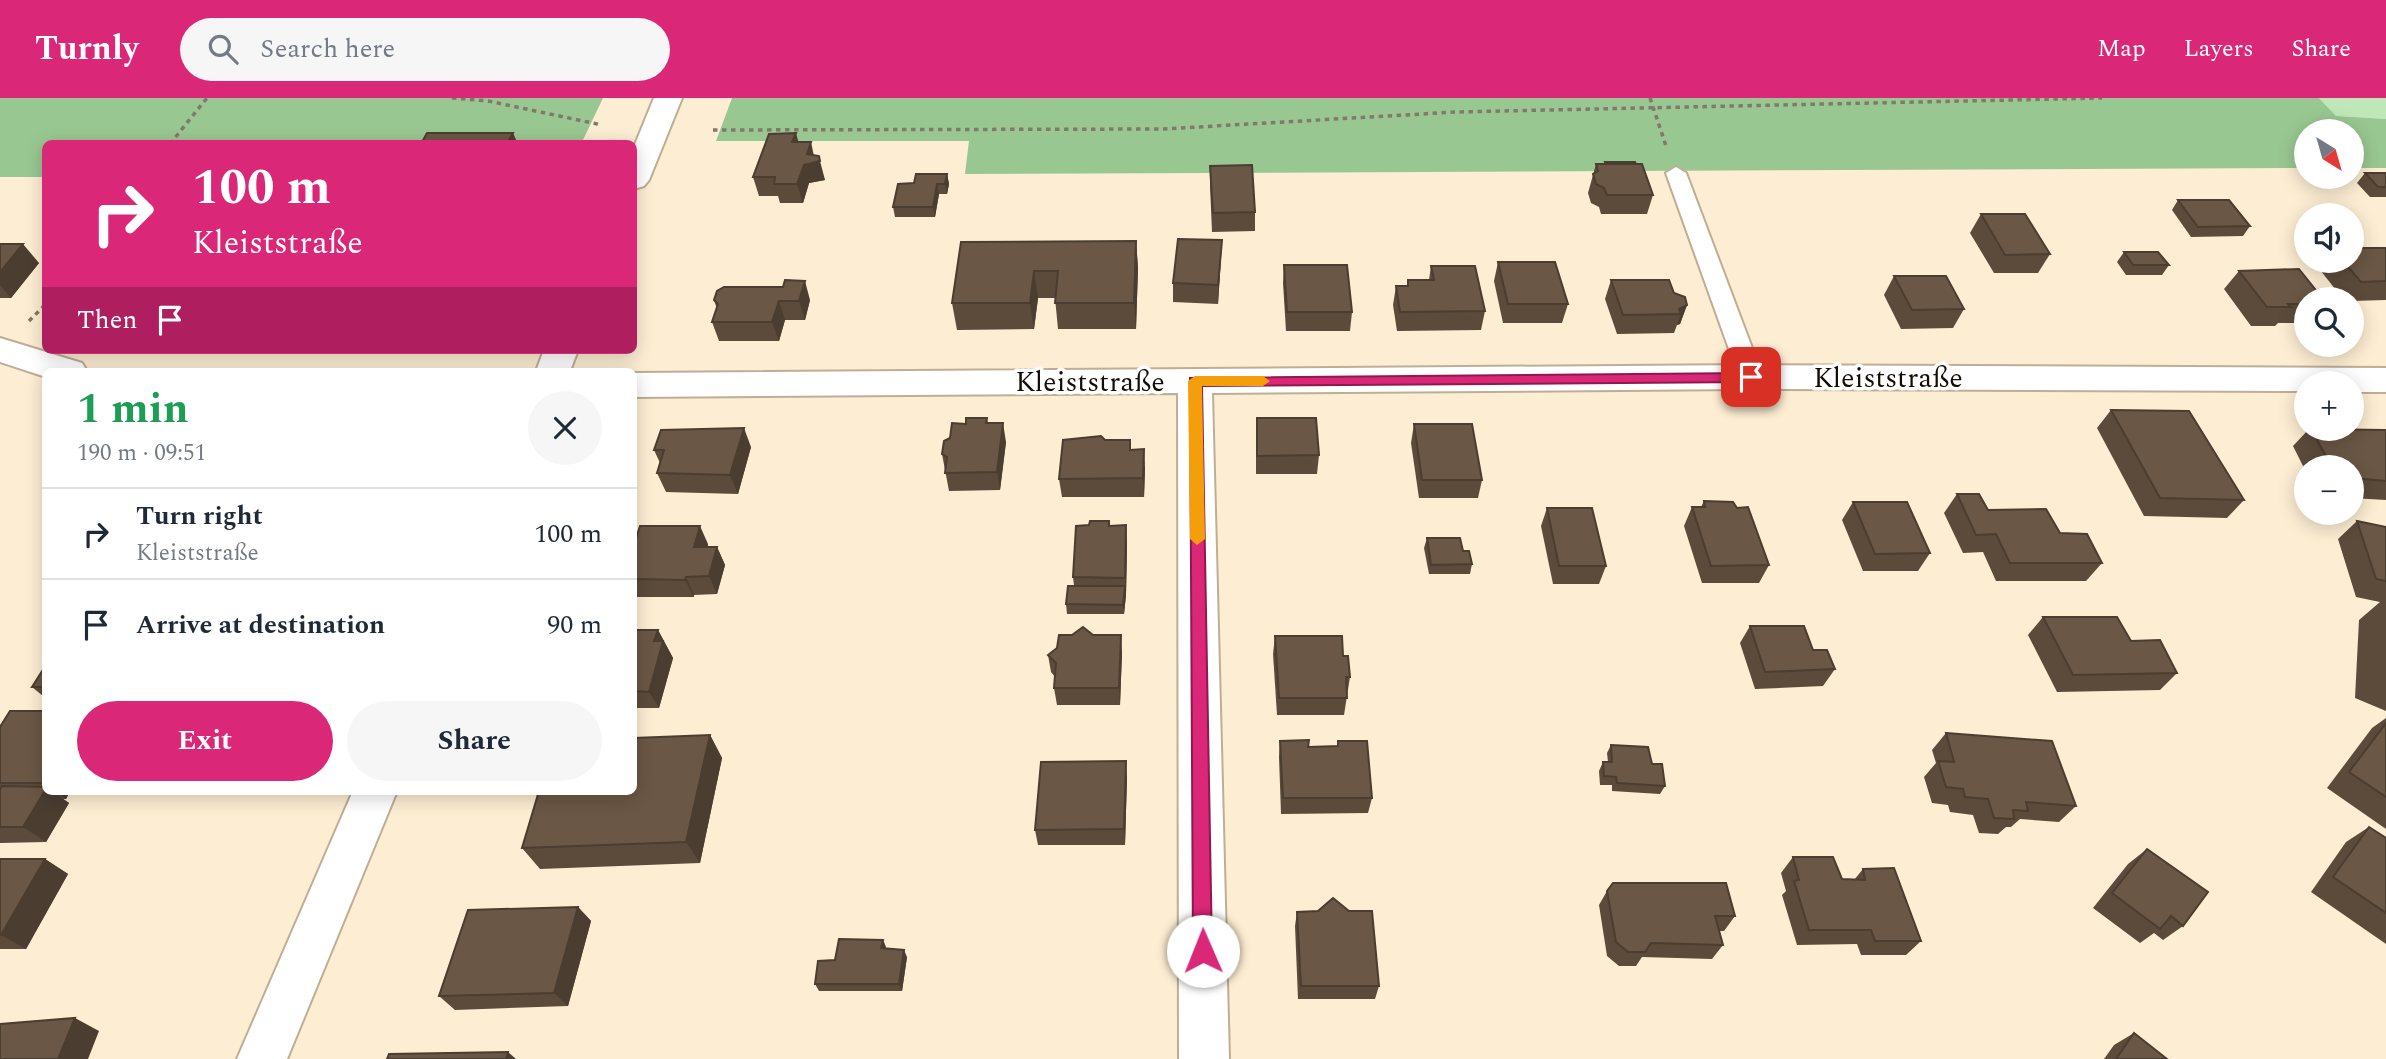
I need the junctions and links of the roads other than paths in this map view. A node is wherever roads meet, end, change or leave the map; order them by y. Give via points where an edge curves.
1 (668, 98) edge
2 (637, 173) edge
3 (1676, 173) road end
4 (0, 349) edge
5 (57, 368) edge
6 (1751, 377) junction
7 (2386, 380) edge
8 (1195, 381) junction
9 (637, 385) edge
10 (373, 795) edge
11 (262, 1059) edge
12 (1204, 1059) edge

1 - 2 street
3 - 6 lane
4 - 5 street
6 - 7 street, Kleiststraße
6 - 8 street, Kleiststraße
8 - 9 street, Kleiststraße
8 - 12 street
10 - 11 street

